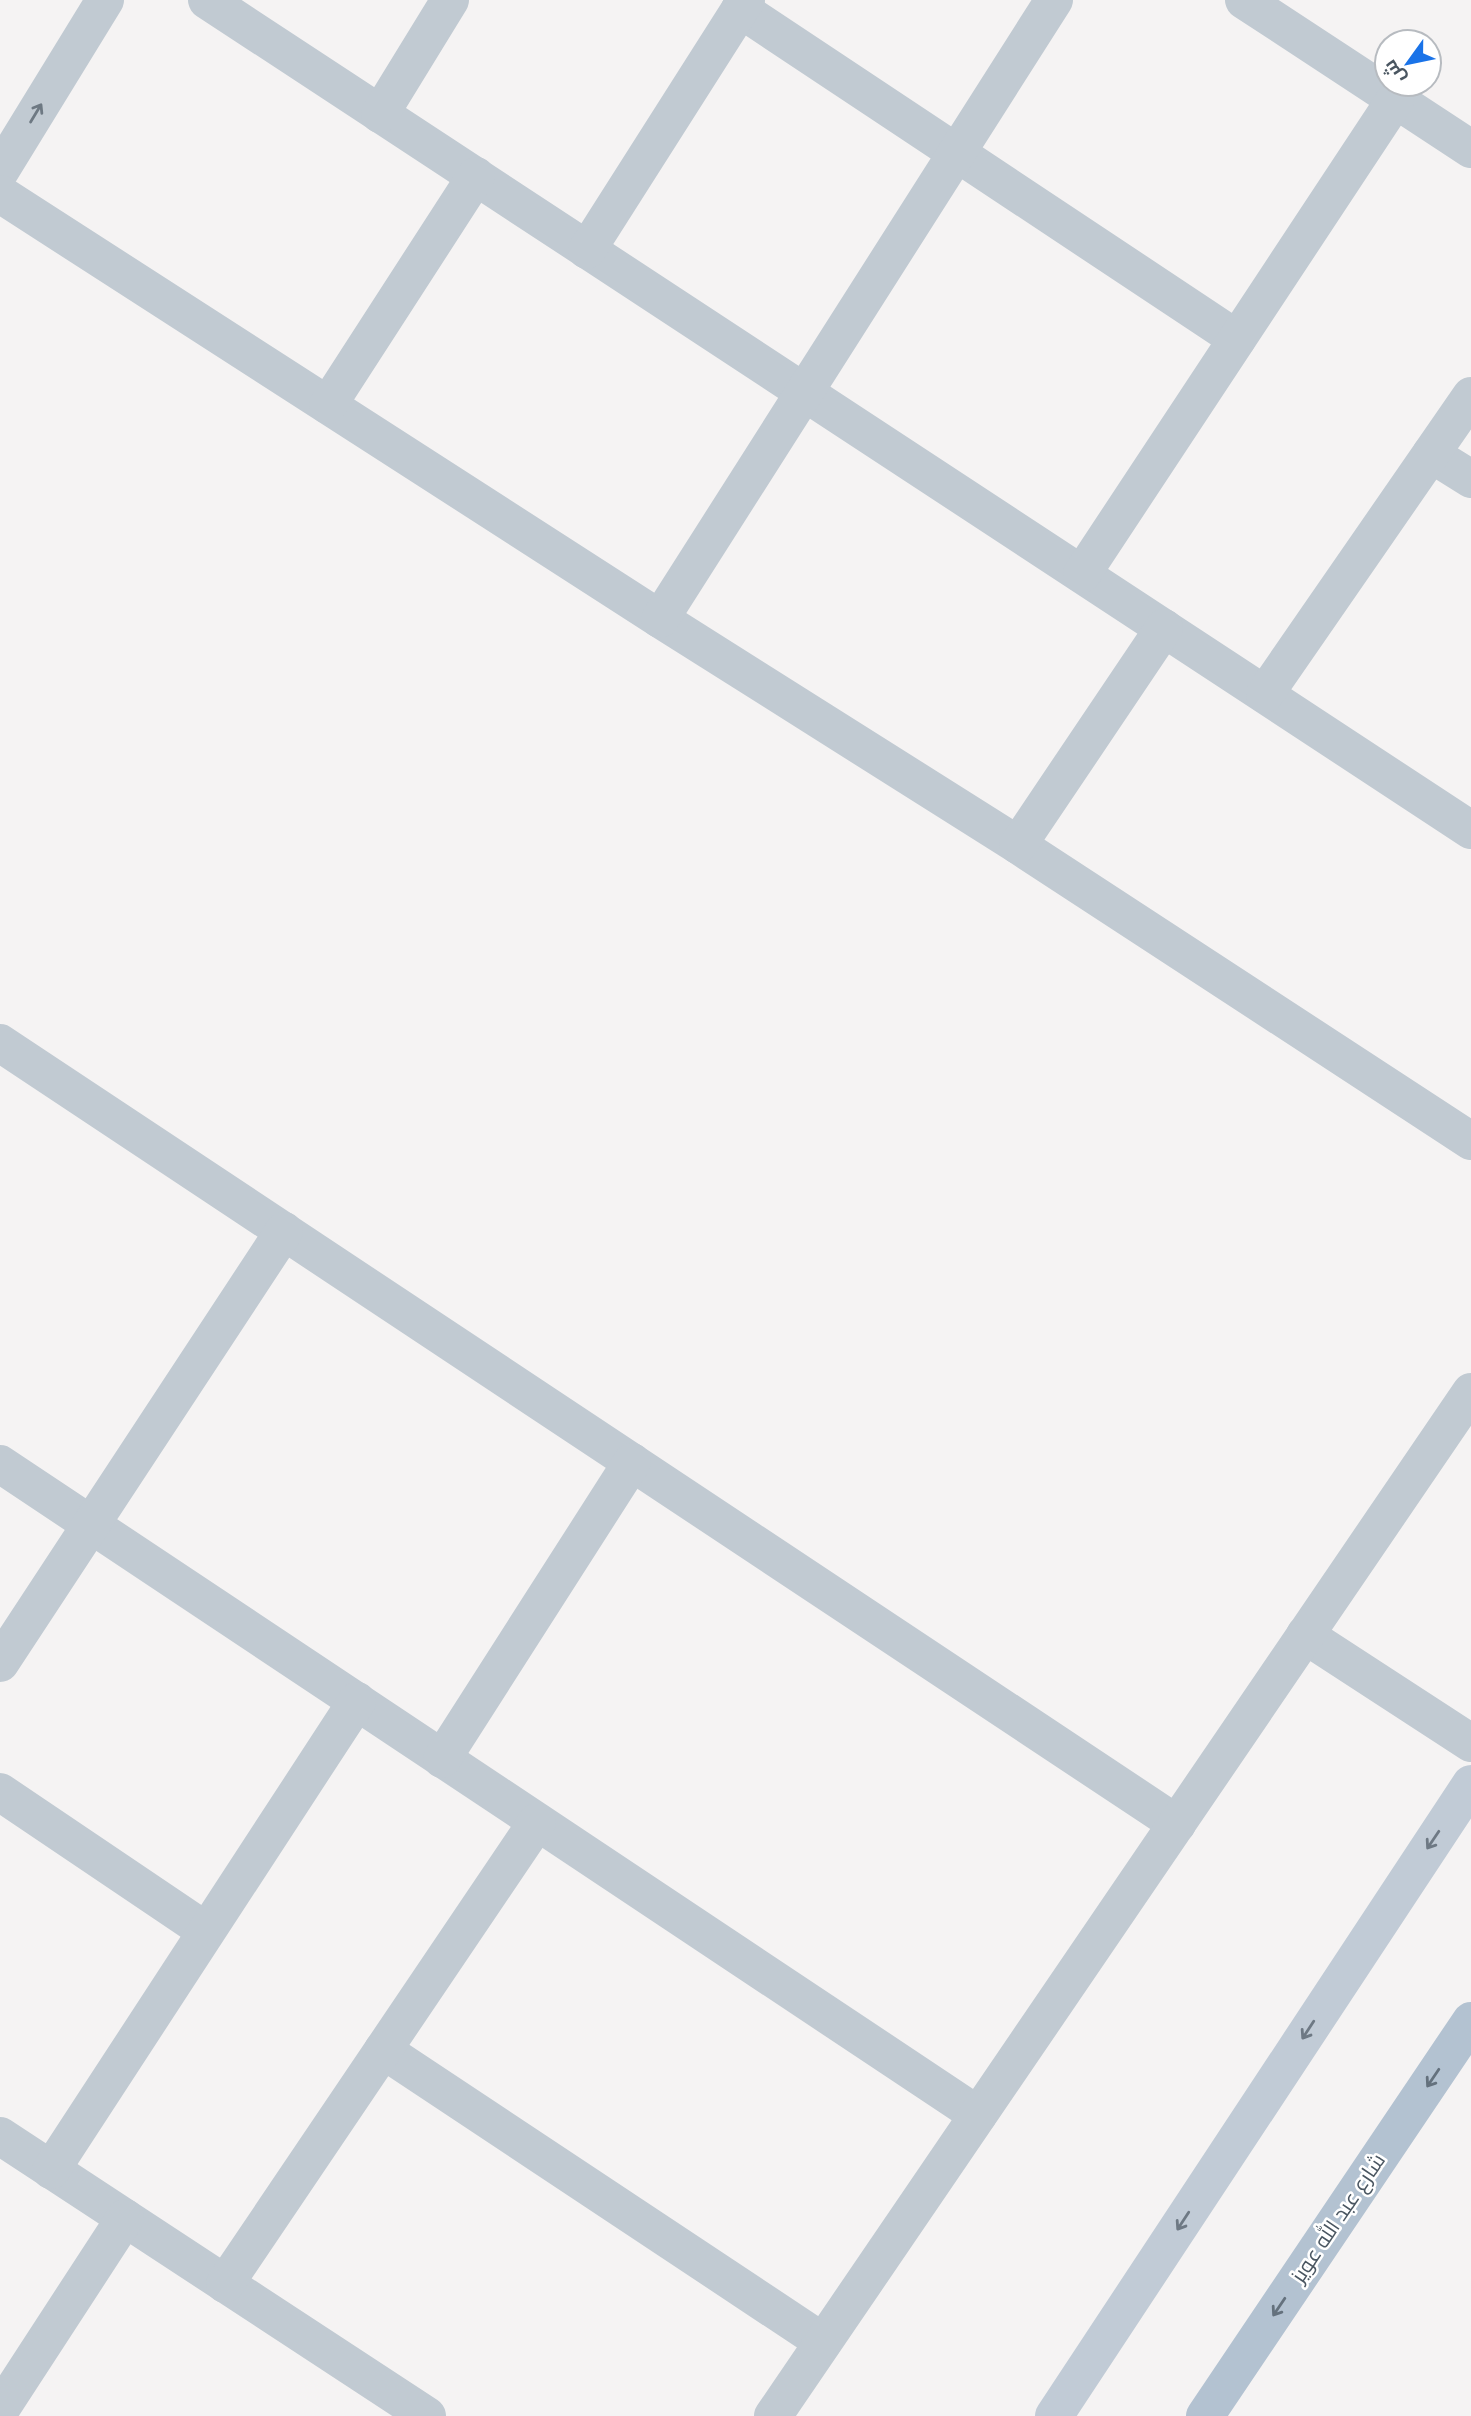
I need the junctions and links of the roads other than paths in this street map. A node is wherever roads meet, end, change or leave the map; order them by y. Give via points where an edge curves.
1 (105, 0) edge
2 (207, 0) edge
3 (450, 0) edge
4 (1054, 0) edge
5 (1244, 0) edge
6 (743, 4) edge
7 (1395, 100) junction
8 (380, 114) junction
9 (1471, 149) edge
10 (957, 153) junction
11 (0, 171) edge
12 (475, 176) junction
13 (0, 194) edge
14 (587, 250) junction
15 (1237, 340) junction
16 (805, 392) junction
17 (1471, 396) edge
18 (328, 405) junction
19 (1431, 454) junction
20 (1471, 480) edge
21 (1082, 574) junction
22 (660, 619) junction
23 (1164, 628) junction
24 (1265, 694) junction
25 (1471, 830) edge
26 (1018, 845) junction
27 (0, 1043) edge
28 (1471, 1141) edge
29 (284, 1231) junction
30 (1471, 1392) edge
31 (632, 1462) junction
32 (0, 1464) edge
33 (91, 1525) junction
34 (1305, 1636) junction
35 (0, 1663) edge
36 (357, 1701) junction
37 (1471, 1743) edge
38 (442, 1759) junction
39 (1471, 1784) edge
40 (0, 1792) edge
41 (537, 1822) junction
42 (1177, 1824) junction
43 (206, 1931) junction
44 (1471, 2021) edge
45 (383, 2050) junction
46 (978, 2115) junction
47 (0, 2136) edge
48 (51, 2169) junction
49 (125, 2218) junction
50 (225, 2284) junction
51 (823, 2342) junction
52 (0, 2410) edge
53 (427, 2416) edge
54 (773, 2416) edge
55 (1054, 2416) edge
56 (1205, 2416) edge

11 -> 1 street
2 - 8 street
3 - 8 street
4 - 10 street
5 - 7 street
6 - 10 street
6 - 14 street
7 - 9 street
7 - 15 street
8 - 12 street
10 - 15 street
10 - 16 street
12 - 14 street
12 - 18 street
13 - 18 street
14 - 16 street
15 - 21 street
16 - 21 street
16 - 22 street
17 - 19 street
18 - 22 street
19 - 20 street
19 - 24 street
21 - 23 street
22 - 26 street
23 - 24 street
23 - 26 street
24 - 25 street
26 - 28 street
27 - 29 street
29 - 31 street
29 - 33 street
30 - 34 street
31 - 38 street
31 - 42 street
32 - 33 street
33 - 35 street
33 - 36 street
34 - 37 street
34 - 42 street
36 - 38 street
36 - 43 street
38 - 41 street
39 -> 55 main road
40 - 43 street
41 - 45 street
41 - 46 street
42 - 46 street
43 - 48 street
44 -> 56 main road, شارع عبد الله عويز
45 - 50 street
45 - 51 street
46 - 51 street
47 - 48 street
48 - 49 street
49 - 50 street
49 - 52 street
50 - 53 street
51 - 54 street

